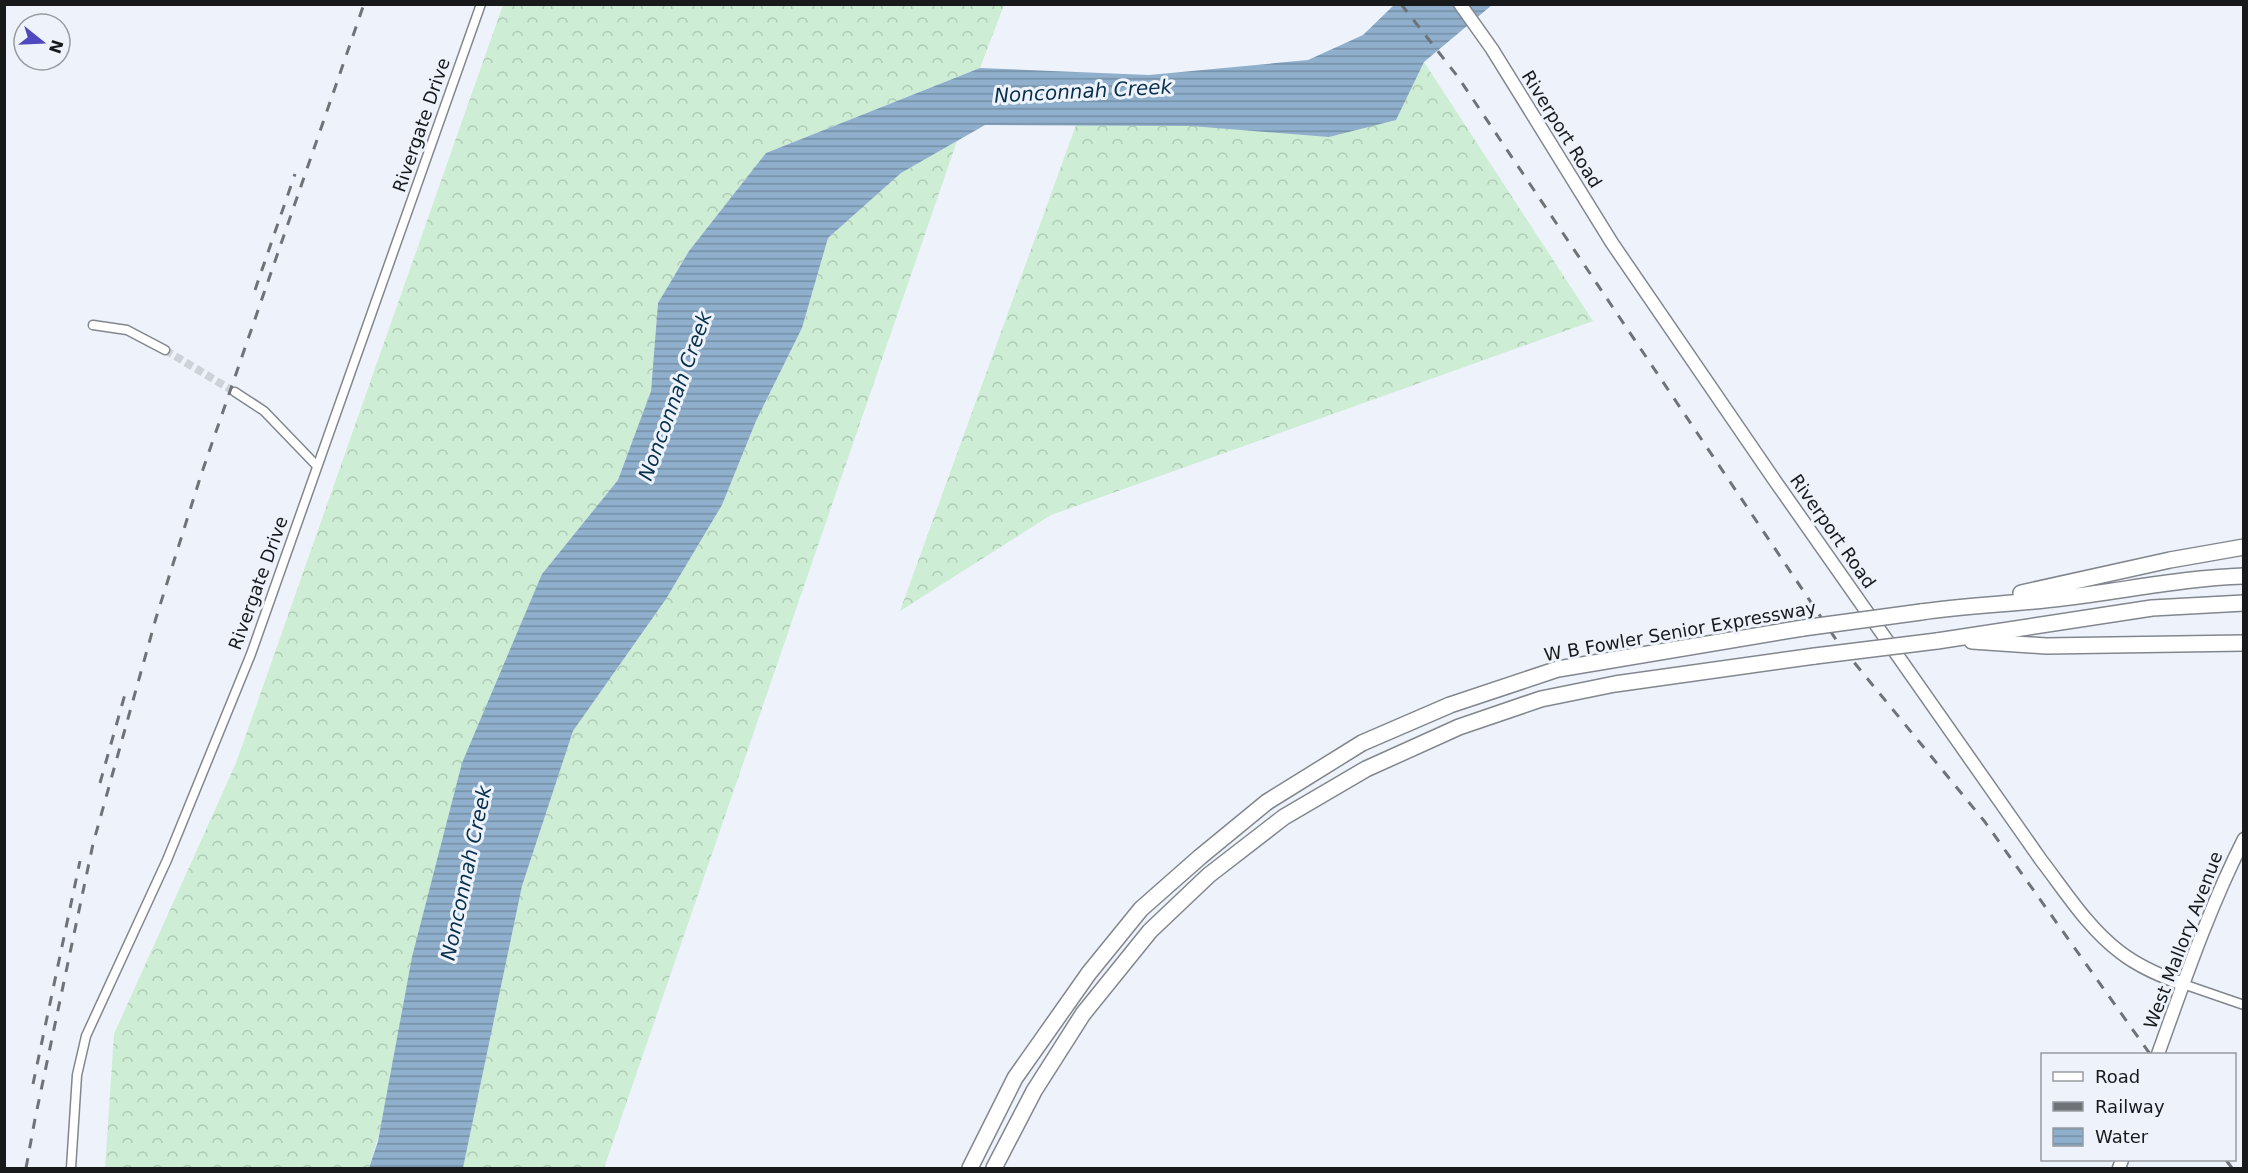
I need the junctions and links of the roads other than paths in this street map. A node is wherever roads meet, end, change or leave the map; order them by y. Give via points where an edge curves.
1 (481, 4) edge
2 (1460, 4) edge
3 (93, 325) dead end
4 (165, 350) tunnel mouth
5 (235, 392) tunnel mouth
6 (317, 466) junction
7 (2244, 546) edge
8 (2244, 576) edge
9 (2066, 591) junction
10 (2244, 603) edge
11 (1943, 640) junction
12 (2239, 644) edge
13 (2244, 839) edge
14 (2183, 984) junction
15 (2244, 1005) edge
16 (2158, 1053) edge
17 (71, 1168) edge
18 (970, 1168) edge
19 (994, 1168) edge

1 - 6 street, Rivergate Drive
2 - 14 main road, Riverport Road via 1612,243 2041,860 2109,943 2146,969
3 - 4 street via 127,330
5 - 6 street via 264,411
6 - 17 street, Rivergate Drive via 238,684 163,868 86,1035 77,1075
7 - 9 highway via 2170,560
8 - 9 highway, W B Fowler Senior Expressway
9 - 18 highway, W B Fowler Senior Expressway, bridge via 1803,628 1558,669 1450,705 1362,743 1268,802 1141,909 1089,973 1015,1078
10 - 11 highway via 2152,609
11 - 12 highway via 2046,646
11 - 19 highway, bridge via 1615,684 1541,699 1458,727 1366,769 1284,818 1209,875 1150,932 1083,1014 1034,1091
13 - 14 main road, West Mallory Avenue
14 - 15 street, Riverport Road
14 - 16 main road, West Mallory Avenue

